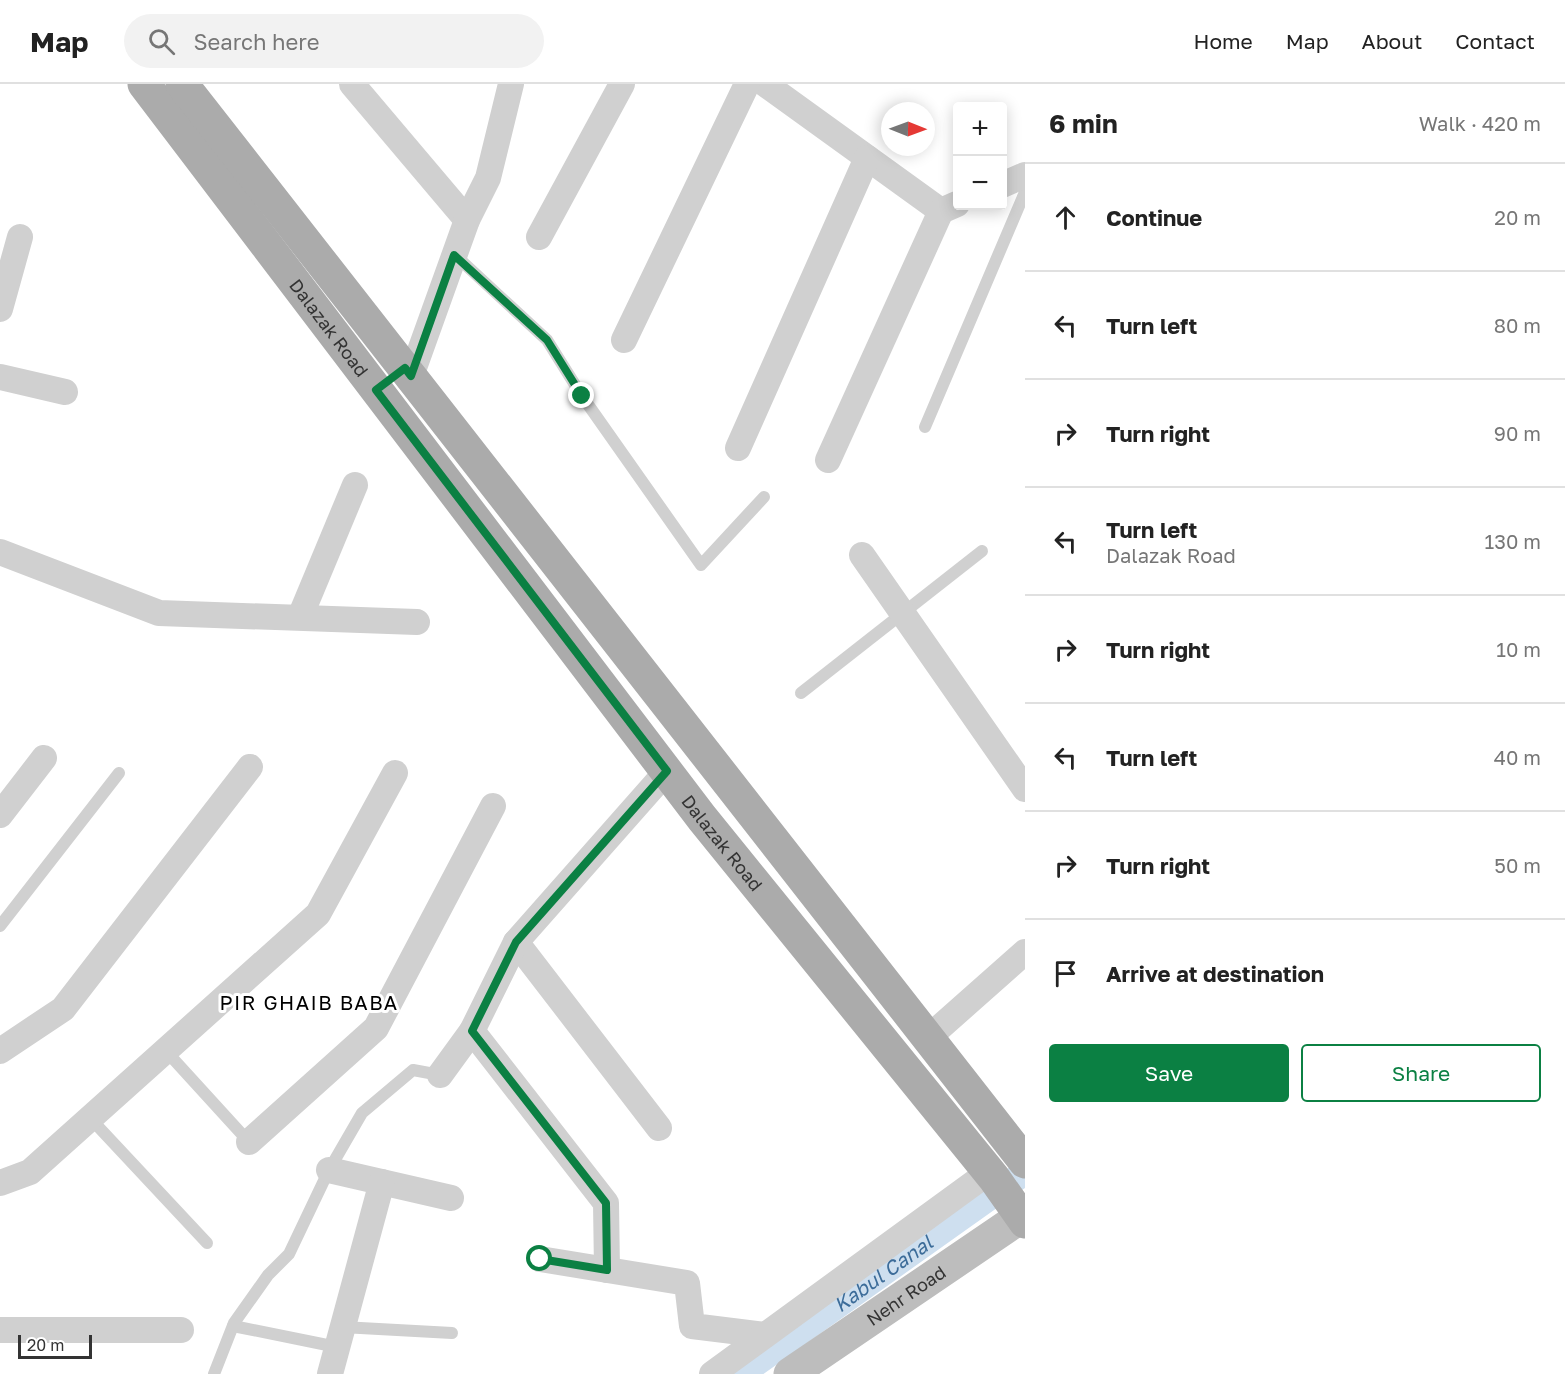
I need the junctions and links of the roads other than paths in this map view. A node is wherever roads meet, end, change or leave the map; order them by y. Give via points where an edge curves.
1 (144, 84) edge
2 (182, 84) edge
3 (352, 84) edge
4 (511, 84) edge
5 (622, 84) edge
6 (747, 84) edge
7 (765, 84) edge
8 (867, 158) junction
9 (1018, 184) edge
10 (949, 208) edge
11 (467, 220) junction
12 (21, 237) dead end
13 (539, 237) dead end
14 (454, 255) junction
15 (0, 309) edge
16 (624, 340) dead end
17 (408, 372) junction
18 (0, 377) edge
19 (376, 390) junction
20 (65, 392) dead end
21 (925, 427) dead end
22 (738, 448) dead end
23 (828, 460) dead end
24 (355, 485) dead end
25 (764, 497) dead end
26 (982, 551) dead end
27 (0, 552) edge
28 (862, 555) dead end
29 (903, 614) junction
30 (300, 618) junction
31 (417, 622) dead end
32 (801, 693) dead end
33 (44, 758) dead end
34 (250, 767) dead end
35 (667, 771) junction
36 (119, 773) dead end
37 (395, 773) dead end
38 (1025, 789) edge
39 (493, 806) dead end
40 (0, 815) edge
41 (0, 926) edge
42 (516, 942) junction
43 (1025, 952) edge
44 (472, 1031) junction
45 (928, 1037) junction
46 (0, 1051) edge
47 (166, 1051) junction
48 (440, 1075) joint
49 (91, 1119) junction
50 (659, 1128) dead end
51 (249, 1142) joint
52 (1022, 1154) edge
53 (329, 1170) junction
54 (992, 1175) junction
55 (382, 1182) junction
56 (0, 1183) edge
57 (451, 1198) dead end
58 (1021, 1215) edge
59 (207, 1243) dead end
60 (540, 1259) dead end
61 (607, 1270) junction
62 (233, 1326) junction
63 (0, 1330) edge
64 (181, 1330) dead end
65 (452, 1333) dead end
66 (765, 1335) junction
67 (340, 1337) junction
68 (214, 1374) edge
69 (330, 1374) edge
70 (712, 1374) edge
71 (790, 1374) edge

1 - 19 main road, Dalazak Road
2 - 17 main road, Dalazak Road
3 - 11 street
4 - 11 street via 488,178
5 - 13 street
6 - 16 street
7 - 8 street
8 - 10 street
8 - 22 street
9 - 21 lane
10 - 23 street
11 - 14 street
12 - 15 street
14 - 17 street
14 - 25 lane via 547,340 701,564
17 - 19 main road
17 - 45 main road, Dalazak Road
18 - 20 street
19 - 35 main road, Dalazak Road
24 - 30 street
26 - 29 lane
27 - 30 street via 159,613
28 - 29 street
29 - 32 lane
29 - 38 street
30 - 31 street
33 - 40 street
34 - 46 street via 63,1009
35 - 42 street
35 - 54 main road, Dalazak Road
36 - 41 lane
37 - 47 street via 318,914
39 - 51 street via 376,1028
42 - 44 street
42 - 50 street
43 - 45 street
44 - 48 street
44 - 61 street via 606,1203
45 - 52 main road, Dalazak Road
47 - 49 street
47 - 51 lane
48 - 53 lane via 413,1070 362,1113
49 - 56 street via 30,1172
49 - 59 lane
53 - 55 street
53 - 62 lane via 289,1254 268,1275
54 - 58 main road, Dalazak Road
54 - 66 street
55 - 57 street
55 - 67 street
58 - 71 main road, Nehr Road
60 - 61 street
61 - 66 street via 687,1283 692,1326
62 - 67 lane
62 - 68 lane
63 - 64 street
65 - 67 lane
66 - 70 street
67 - 69 street

